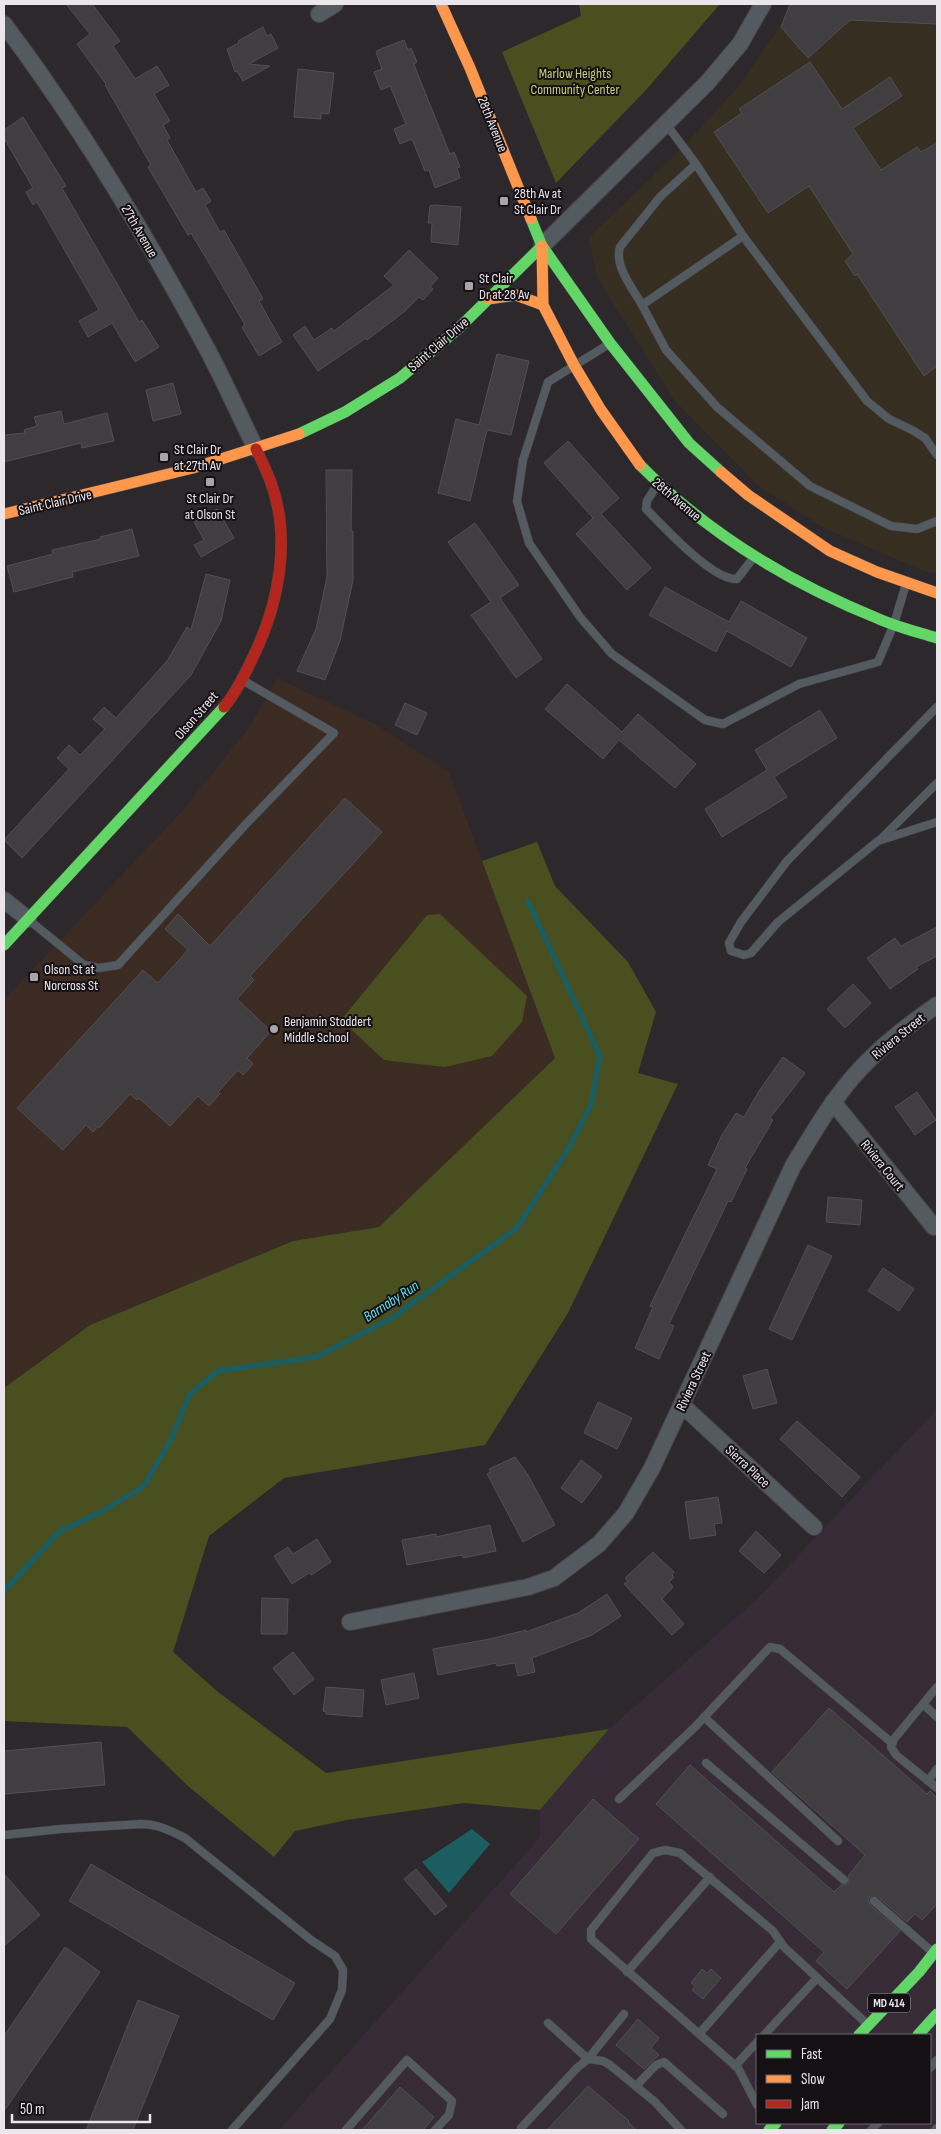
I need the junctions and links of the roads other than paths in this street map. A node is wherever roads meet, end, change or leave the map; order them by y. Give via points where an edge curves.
1 (335, 4) edge
2 (441, 4) edge
3 (763, 4) edge
4 (319, 14) dead end
5 (4, 24) edge
6 (666, 124) junction
7 (696, 164) junction
8 (743, 236) junction
9 (542, 246) junction
10 (488, 299) junction
11 (543, 305) junction
12 (642, 305) junction
13 (610, 343) junction
14 (574, 365) junction
15 (256, 449) junction
16 (937, 455) edge
17 (658, 484) junction
18 (4, 514) edge
19 (937, 520) edge
20 (755, 556) junction
21 (906, 582) junction
22 (937, 593) edge
23 (894, 624) junction
24 (937, 638) edge
25 (242, 681) junction
26 (937, 707) edge
27 (937, 783) edge
28 (937, 822) edge
29 (878, 841) junction
30 (4, 900) edge
31 (28, 919) junction
32 (4, 945) edge
33 (937, 1006) edge
34 (833, 1102) junction
35 (934, 1227) dead end
36 (682, 1405) junction
37 (814, 1527) dead end
38 (350, 1622) dead end
39 (937, 1687) edge
40 (923, 1704) junction
41 (704, 1717) junction
42 (937, 1717) edge
43 (892, 1743) junction
44 (706, 1762) dead end
45 (937, 1770) edge
46 (928, 1781) junction
47 (937, 1788) edge
48 (619, 1799) dead end
49 (4, 1836) edge
50 (838, 1841) dead end
51 (710, 1878) junction
52 (844, 1880) dead end
53 (874, 1901) dead end
54 (780, 1942) junction
55 (936, 1951) edge
56 (627, 1972) junction
57 (817, 1978) junction
58 (624, 2014) dead end
59 (937, 2014) edge
60 (548, 2023) dead end
61 (869, 2025) junction
62 (925, 2031) edge
63 (698, 2034) junction
64 (765, 2034) edge
65 (860, 2034) edge
66 (756, 2043) edge
67 (588, 2059) junction
68 (735, 2066) junction
69 (636, 2086) junction
70 (756, 2103) edge
71 (723, 2114) dead end
72 (232, 2130) edge
73 (346, 2130) edge
74 (435, 2130) edge
75 (522, 2130) edge
76 (681, 2130) edge

1 - 4 street
2 - 9 street, 28th Avenue
3 - 6 street, Saint Clair Drive via 740,44 707,84
5 - 15 street, 27th Avenue via 46,80 135,222 207,348
6 - 7 lane
6 - 9 street, Saint Clair Drive
7 - 8 lane
7 - 12 lane via 660,198 620,246 620,266
8 - 12 lane
8 - 16 lane via 867,401 889,419 925,438
9 - 10 street, Saint Clair Drive
9 - 11 street, 28th Avenue
9 - 13 street, 28th Avenue
10 - 11 street via 516,295
10 - 15 street, Saint Clair Drive via 400,378 345,412 297,435
11 - 14 street, 28th Avenue
12 - 19 lane via 666,350 717,407 810,486 891,526 918,529
13 - 14 lane
13 - 21 street, 28th Avenue via 689,443 748,496 830,551
14 - 17 street, 28th Avenue via 640,466
14 - 23 lane via 548,382 523,460 517,501 529,543 580,618 612,654 704,720 723,724 799,684 878,662
15 - 18 street, Saint Clair Drive via 193,468
15 - 25 street, Olson Street via 274,489 282,525 281,565 266,632
17 - 20 street, 28th Avenue via 719,534
17 - 20 lane via 647,501 646,509 702,562 730,580 737,579
20 - 23 street, 28th Avenue via 790,579
21 - 22 street, 28th Avenue
21 - 23 lane
23 - 24 street, 28th Avenue
25 - 31 street, Olson Street via 197,737
25 - 31 lane via 334,733 118,965 99,968 84,964
26 - 29 lane via 787,861 742,922 730,943 731,951 744,955 751,953 778,922
27 - 29 lane
28 - 29 lane
30 - 31 street
31 - 32 street, Olson Street
33 - 34 street, Riviera Street via 870,1058
34 - 35 street, Riviera Court
34 - 36 street, Riviera Street via 793,1166
36 - 37 street, Sierra Place
36 - 38 street, Riviera Street via 626,1513 599,1544 554,1578 528,1588
39 - 40 lane
40 - 42 lane
40 - 43 lane
41 - 43 lane via 770,1647 780,1649
41 - 48 lane
41 - 50 lane
43 - 46 lane via 896,1756
44 - 52 lane
45 - 46 lane
46 - 47 lane
49 - 72 lane via 142,1824 167,1829 185,1838 335,1956 343,1970 342,1990 330,2019
51 - 54 lane via 773,1931
51 - 56 lane
51 - 56 lane via 680,1853 665,1850 653,1853 591,1930 591,1939
53 - 55 lane
54 - 57 lane
54 - 63 lane
55 - 61 street, MD 414
56 - 63 lane
57 - 61 lane
57 - 64 lane
58 - 67 lane
59 - 62 street
60 - 67 lane
61 - 65 street, MD 414
63 - 68 lane
66 - 68 lane
67 - 69 lane via 603,2061
67 - 75 lane
68 - 70 lane
69 - 71 lane via 656,2065 664,2062
69 - 76 lane
73 - 74 lane via 407,2060 452,2101 449,2115

